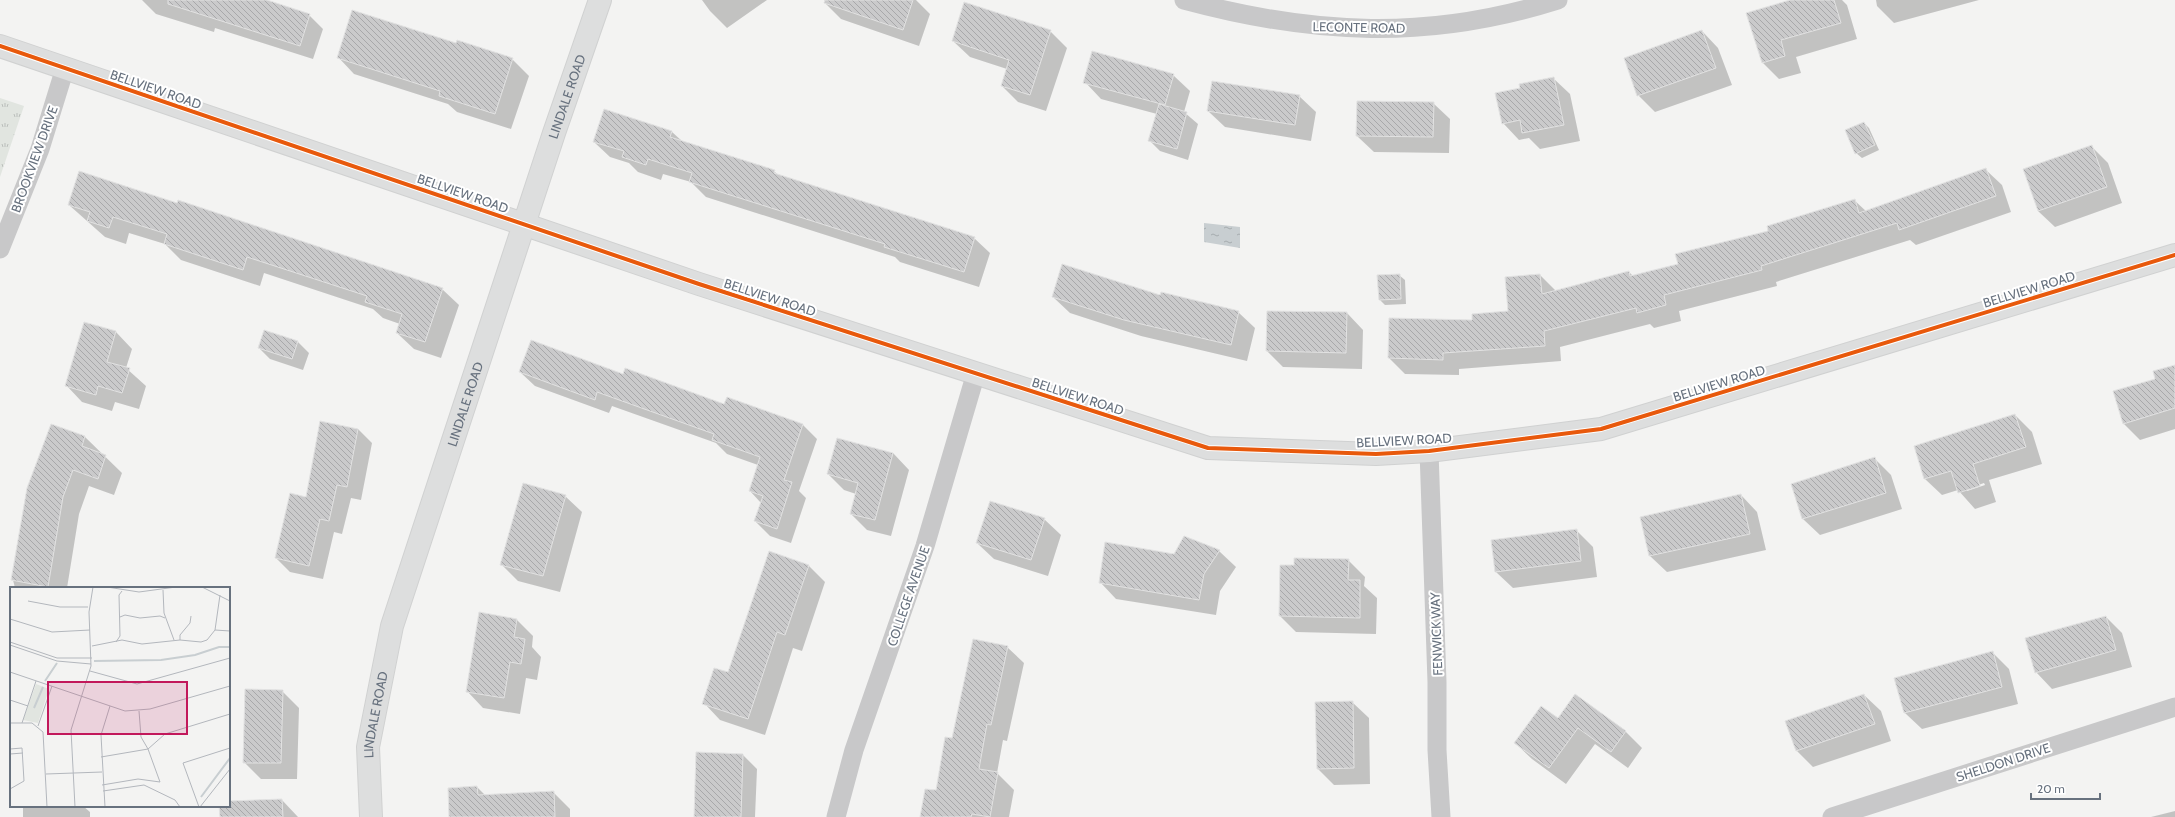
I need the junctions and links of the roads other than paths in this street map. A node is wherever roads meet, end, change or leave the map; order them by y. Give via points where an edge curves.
1 (600, 0) edge
2 (1184, 0) edge
3 (1558, 0) edge
4 (0, 46) edge
5 (65, 68) junction
6 (524, 224) junction
7 (0, 249) edge
8 (2175, 255) edge
9 (976, 373) junction
10 (1429, 451) junction
11 (2175, 707) edge
12 (372, 817) edge
13 (836, 817) edge
14 (1441, 817) edge
15 (1832, 817) edge

1 - 6 street, LINDALE ROAD
2 - 3 street, LECONTE ROAD via 1232,13 1312,26 1394,30 1474,22
4 - 5 street, BELLVIEW ROAD
5 - 6 street, BELLVIEW ROAD
5 - 7 street, BROOKVIEW DRIVE via 40,149
6 - 9 street, BELLVIEW ROAD via 699,284
6 - 12 street, LINDALE ROAD via 392,626 368,746
8 - 10 street, BELLVIEW ROAD via 1601,429
9 - 10 street, BELLVIEW ROAD via 1208,448 1376,454
9 - 13 street, COLLEGE AVENUE via 925,546 854,750
10 - 14 street, FENWICK WAY
11 - 15 street, SHELDON DRIVE

